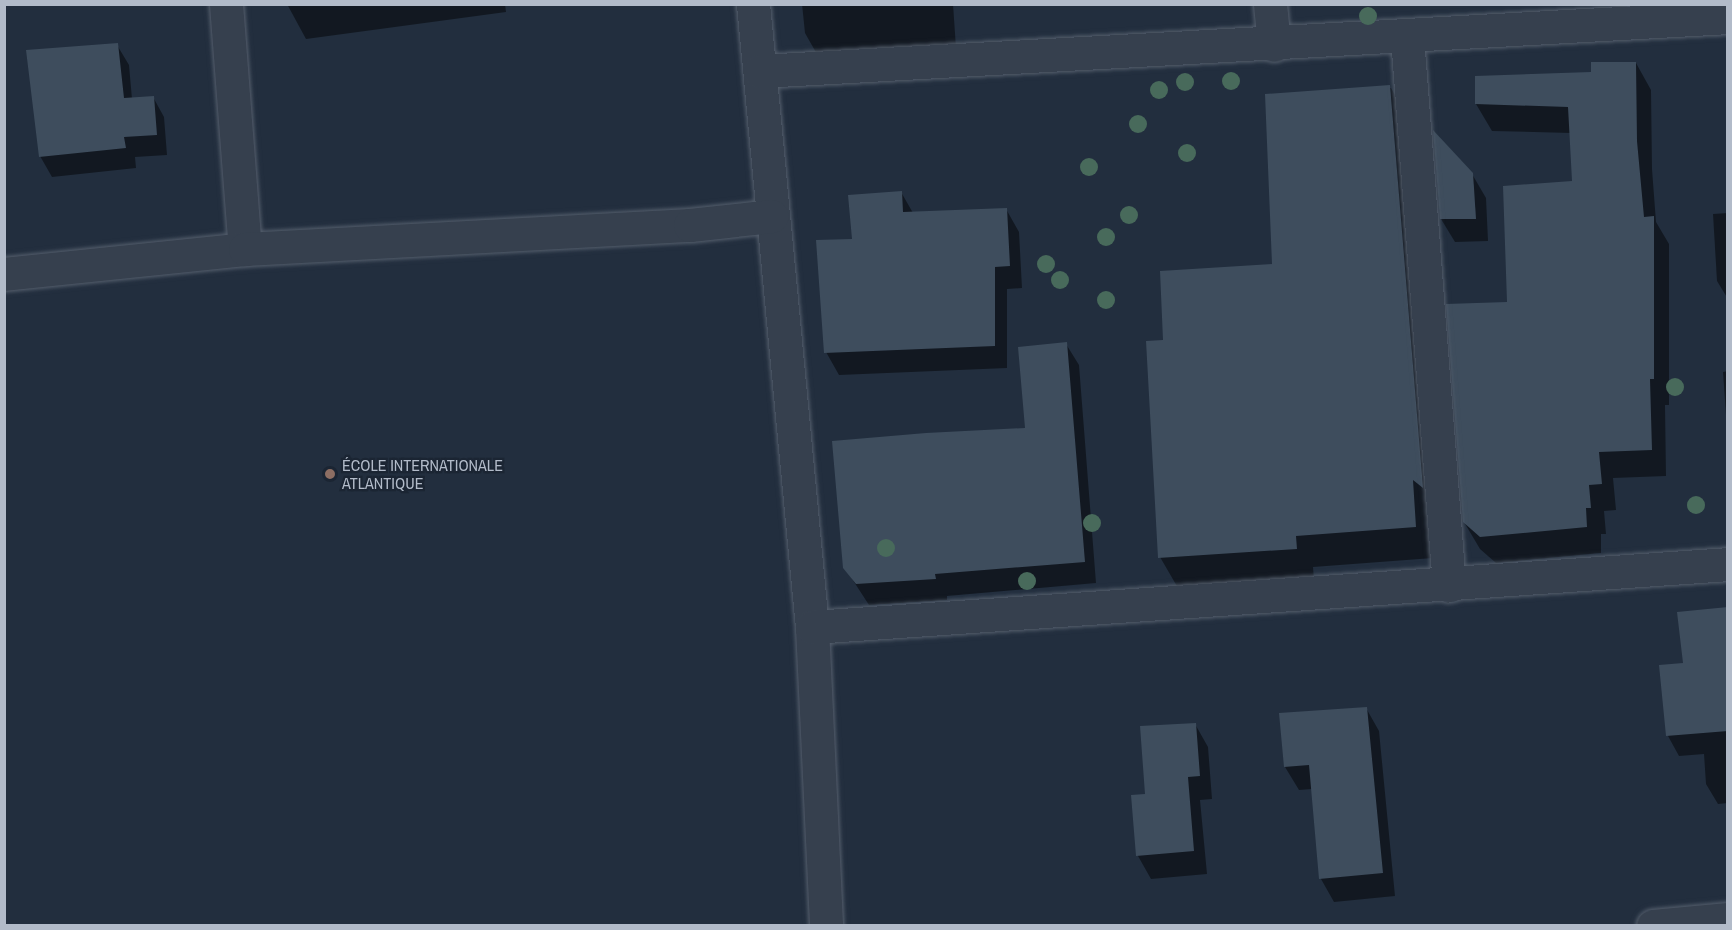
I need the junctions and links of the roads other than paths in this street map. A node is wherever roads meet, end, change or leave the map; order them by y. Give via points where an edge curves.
1 (226, 4) edge
2 (753, 4) edge
3 (1270, 4) edge
4 (1728, 17) edge
5 (1407, 37) junction
6 (1274, 45) junction
7 (760, 71) junction
8 (772, 216) junction
9 (245, 249) junction
10 (4, 274) edge
11 (1728, 564) edge
12 (1449, 585) junction
13 (812, 627) junction
14 (1728, 919) edge
15 (826, 926) edge
16 (1653, 926) edge

1 - 9 street
2 - 7 street
3 - 6 street
4 - 5 street
5 - 6 street
5 - 12 street
6 - 7 street
7 - 8 street
8 - 9 street via 690,225
8 - 13 street
9 - 10 street
11 - 12 street
12 - 13 street
13 - 15 street
14 - 16 street

